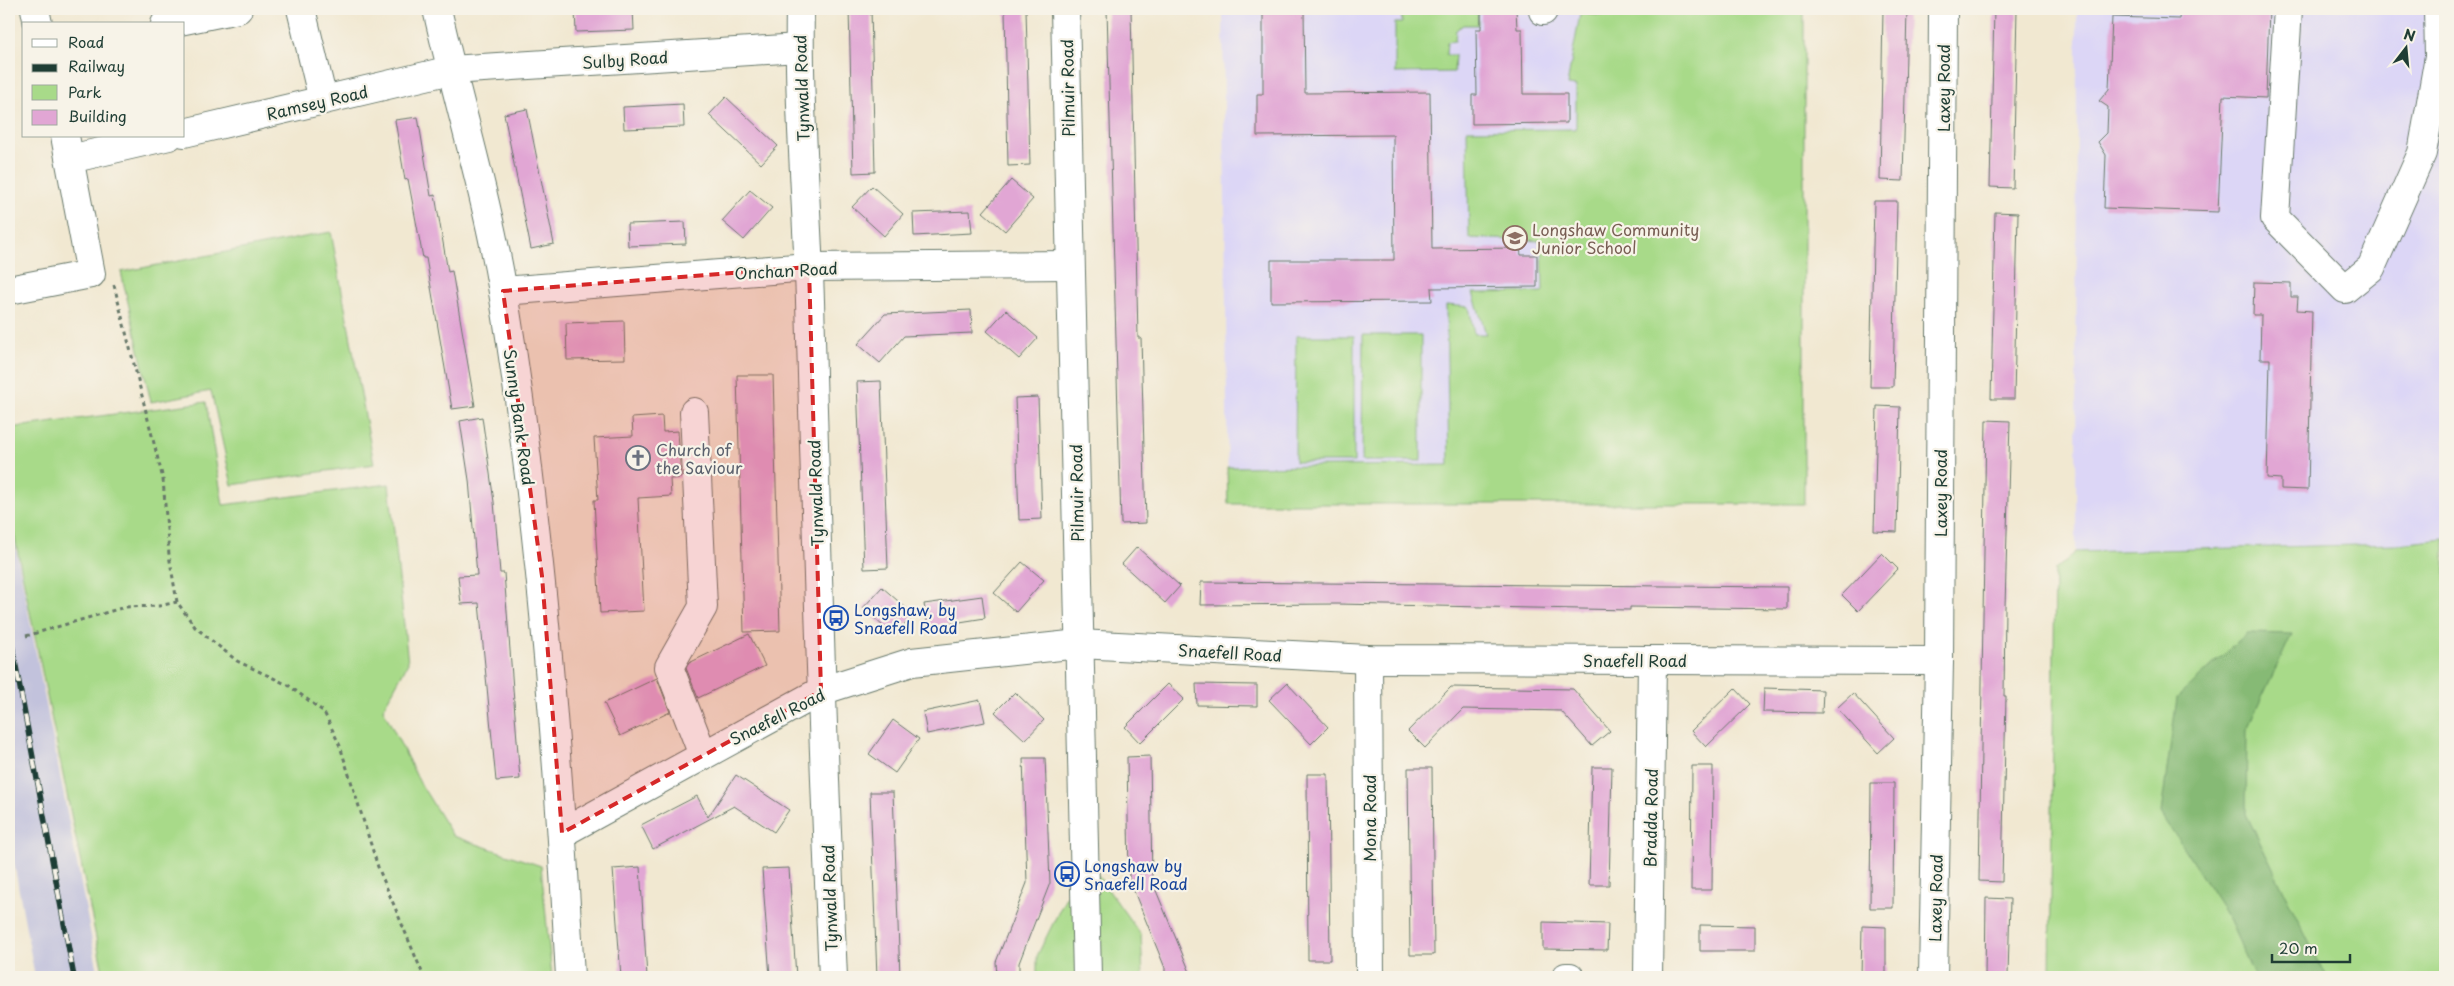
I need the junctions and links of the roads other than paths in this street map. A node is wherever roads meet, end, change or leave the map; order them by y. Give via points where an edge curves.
1 (35, 9) edge
2 (238, 9) edge
3 (301, 9) edge
4 (437, 9) edge
5 (800, 9) edge
6 (1065, 9) edge
7 (1943, 9) edge
8 (2288, 9) edge
9 (2438, 9) edge
10 (38, 22) edge
11 (175, 22) edge
12 (799, 48) junction
13 (451, 70) junction
14 (323, 100) junction
15 (185, 133) edge
16 (152, 138) edge
17 (68, 148) edge
18 (1070, 265) junction
19 (809, 267) junction
20 (9, 290) edge
21 (502, 291) junction
22 (694, 412) dead end
23 (1079, 644) junction
24 (1368, 659) junction
25 (1652, 660) junction
26 (1940, 661) junction
27 (821, 691) junction
28 (703, 755) junction
29 (562, 832) junction
30 (570, 977) edge
31 (833, 977) edge
32 (1087, 977) edge
33 (1370, 977) edge
34 (1648, 977) edge
35 (1933, 977) edge

1 - 10 street
2 - 11 street
3 - 14 street
4 - 13 street, Sunny Bank Road
5 - 12 street, Tynwald Road
6 - 18 street, Pilmuir Road
7 - 26 street, Laxey Road
8 - 9 street via 2275,218 2345,290 2371,268 2422,153 2439,56
12 - 13 street, Sulby Road
12 - 19 street, Tynwald Road
13 - 14 street, Ramsey Road
13 - 21 street, Sunny Bank Road via 480,183
14 - 15 street, Ramsey Road
16 - 17 street
17 - 20 street via 91,274
18 - 19 street, Onchan Road
18 - 23 street, Pilmuir Road
19 - 21 street, Onchan Road
19 - 27 street, Tynwald Road
21 - 29 street, Sunny Bank Road via 542,576
22 - 28 street via 703,607 668,667
23 - 24 street, Snaefell Road
23 - 27 street, Snaefell Road via 912,662
23 - 32 street, Pilmuir Road
24 - 25 street, Snaefell Road
24 - 33 street, Mona Road
25 - 26 street, Snaefell Road
25 - 34 street, Bradda Road
26 - 35 street, Laxey Road
27 - 28 street, Snaefell Road
27 - 31 street, Tynwald Road
28 - 29 street, Snaefell Road
29 - 30 street, Sunny Bank Road

